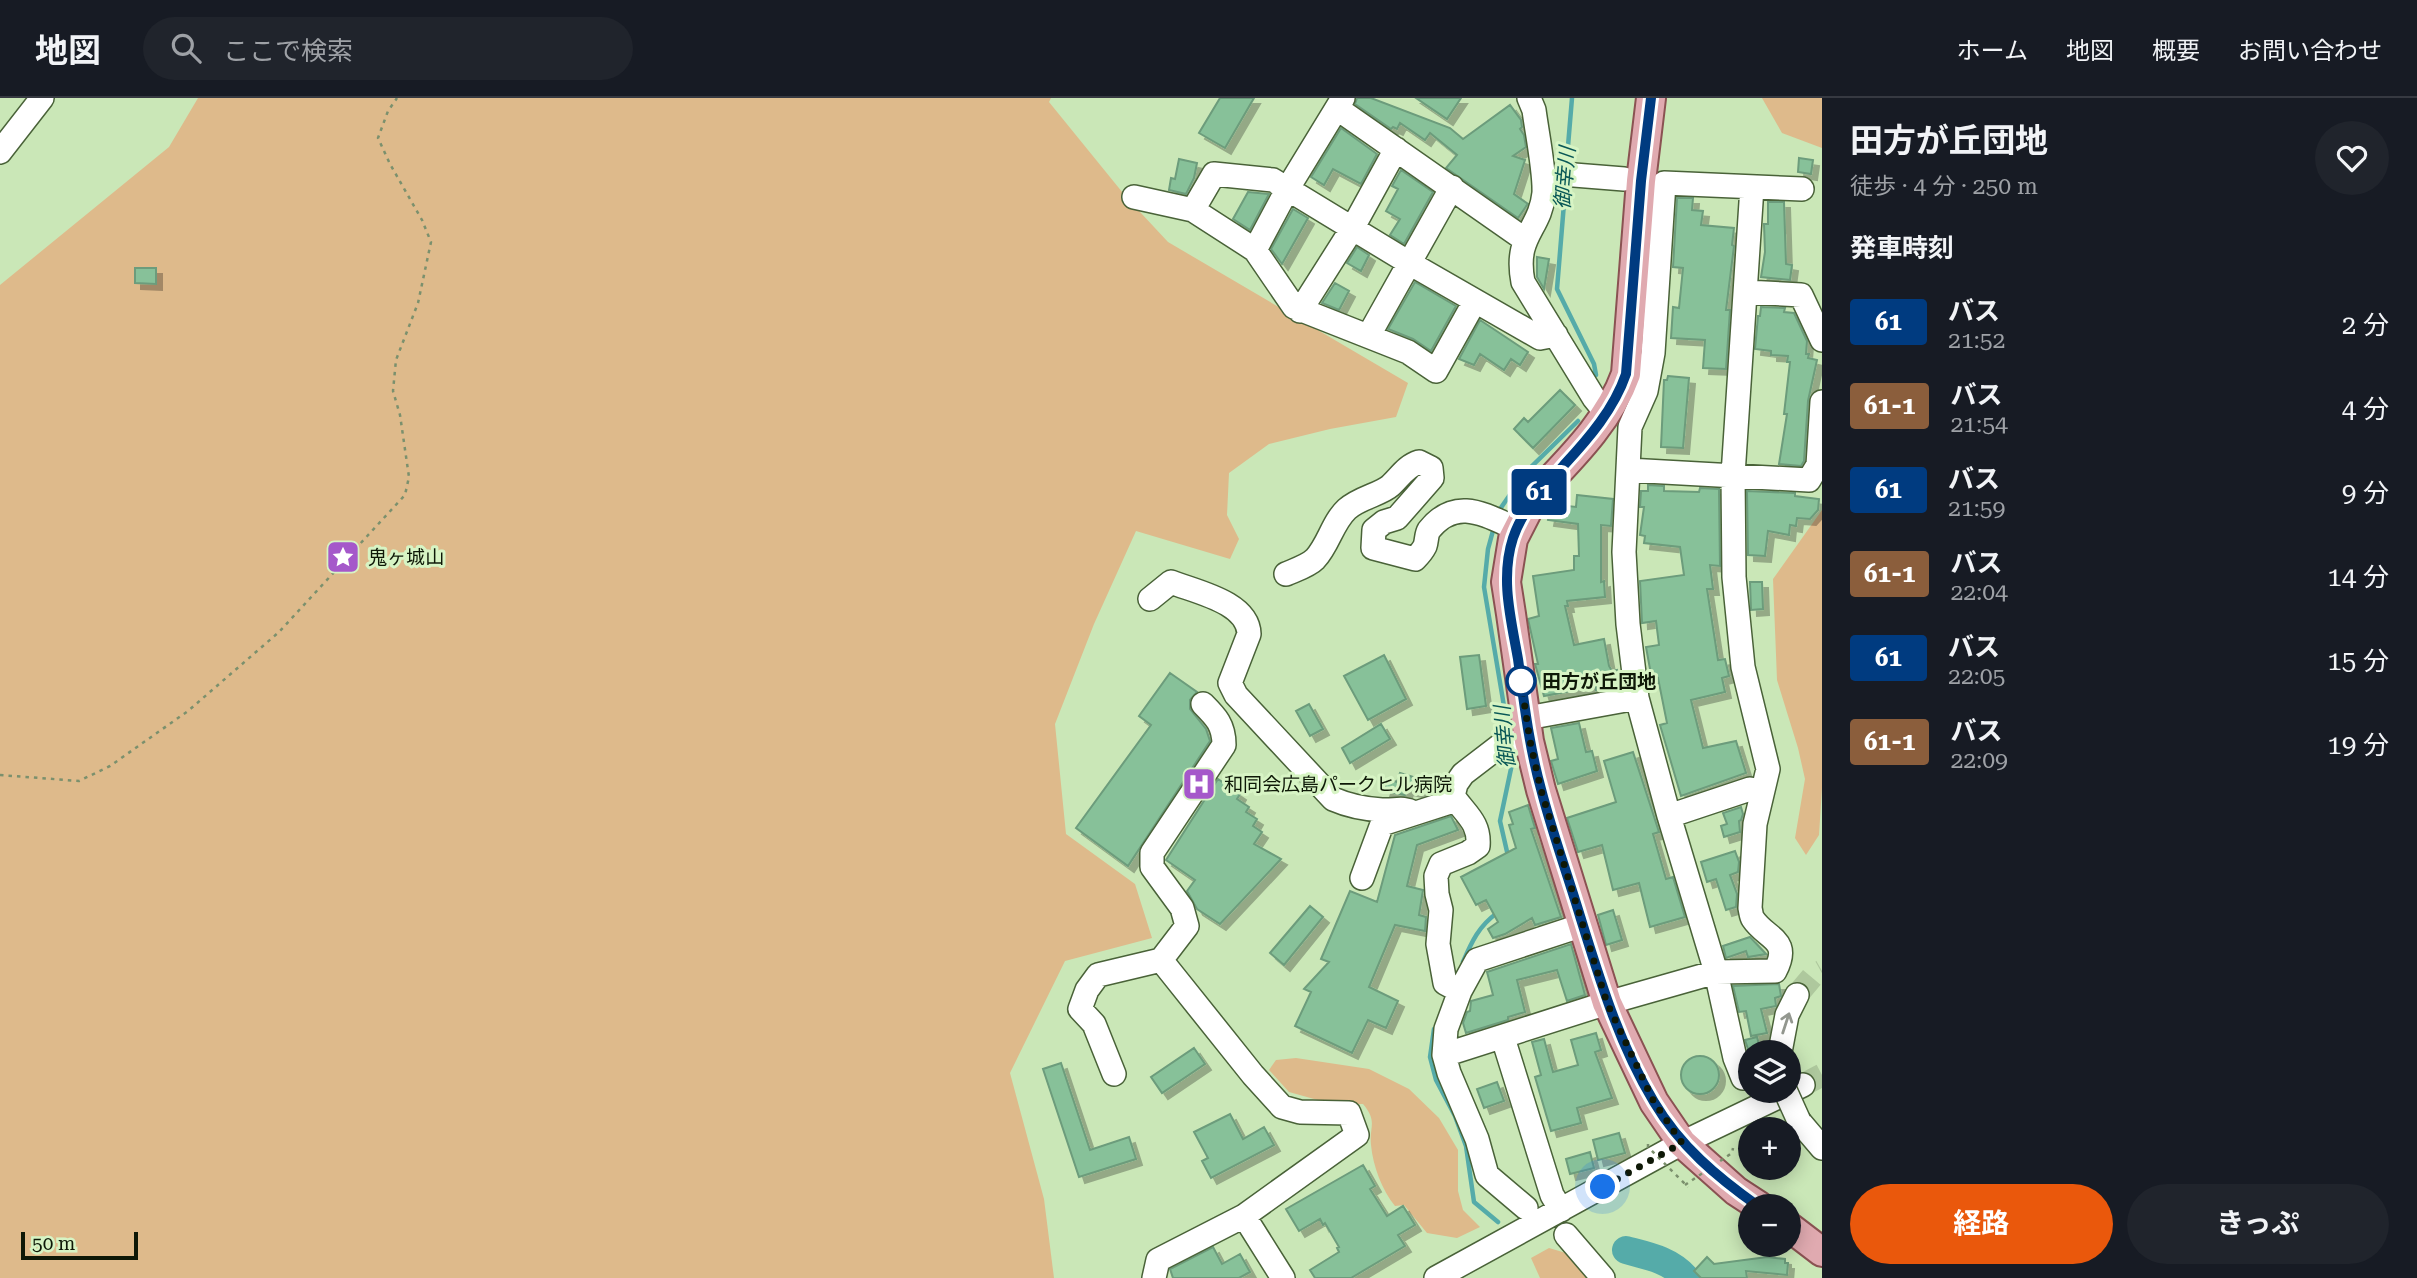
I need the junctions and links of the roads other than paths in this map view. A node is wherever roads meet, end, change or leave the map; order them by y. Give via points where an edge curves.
1 (42, 98) edge
2 (1529, 98) edge
3 (1651, 98) edge
4 (1341, 103) edge
5 (4, 140) edge
6 (1396, 149) junction
7 (1574, 175) dead end
8 (1624, 179) dead end
9 (1452, 187) junction
10 (1752, 187) junction
11 (1288, 188) junction
12 (1802, 189) dead end
13 (1134, 197) dead end
14 (1193, 210) junction
15 (1352, 229) junction
16 (1524, 239) junction
17 (1255, 250) junction
18 (1410, 264) junction
19 (1746, 292) junction
20 (1475, 301) junction
21 (1300, 311) junction
22 (1369, 335) junction
23 (1556, 335) junction
24 (1822, 340) edge
25 (1822, 402) edge
26 (1607, 414) junction
27 (1628, 470) junction
28 (1733, 475) junction
29 (1517, 529) junction
30 (1286, 574) dead end
31 (1150, 599) dead end
32 (1637, 698) junction
33 (1203, 704) dead end
34 (1528, 729) junction
35 (1762, 790) junction
36 (1453, 796) junction
37 (1415, 813) junction
38 (1669, 816) junction
39 (1362, 878) dead end
40 (1583, 925) junction
41 (1161, 960) junction
42 (1716, 972) junction
43 (1460, 991) junction
44 (1797, 995) tunnel mouth
45 (1607, 1003) junction
46 (1503, 1038) junction
47 (1782, 1040) edge
48 (1444, 1055) junction
49 (1738, 1066) edge
50 (1114, 1074) dead end
51 (1763, 1103) edge
52 (1796, 1103) edge
53 (1682, 1143) junction
54 (1822, 1148) edge
55 (1742, 1194) edge
56 (1525, 1208) dead end
57 (1561, 1210) junction
58 (1244, 1216) junction
59 (1566, 1235) dead end
60 (1801, 1236) edge
61 (1822, 1252) edge
62 (1154, 1278) edge
63 (1283, 1278) edge
64 (1436, 1278) edge
65 (1603, 1278) edge

1 - 5 street
2 - 16 street via 1544,191 1539,214
3 - 26 main road via 1629,362 1619,395
4 - 6 street
4 - 11 street
6 - 9 street
6 - 15 street
7 - 8 street
9 - 16 street
9 - 18 street
10 - 12 street
10 - 19 street
10 - 27 street via 1660,182 1653,353 1646,391 1630,427
11 - 14 street via 1273,180 1214,174
11 - 15 street
11 - 17 street
13 - 14 street
14 - 17 street
15 - 18 street
15 - 21 street
16 - 23 street via 1519,262 1523,282
17 - 21 street
18 - 20 street
18 - 22 street
19 - 24 street via 1801,295
19 - 28 street
20 - 22 street via 1436,371
20 - 23 street via 1541,338
21 - 22 street
23 - 26 street
25 - 28 street via 1818,465 1809,480
26 - 29 main road via 1535,496
27 - 28 street
27 - 32 street via 1624,552
28 - 35 street via 1734,577 1743,667 1768,769
29 - 30 street via 1459,509 1427,532 1415,559 1373,548 1374,530 1397,518 1432,478 1431,468 1419,461 1388,488 1348,508 1313,561
29 - 34 main road via 1506,582
31 - 37 street via 1171,582 1231,605 1249,626 1230,683 1236,695 1333,799 1348,806 1405,808
32 - 34 street
32 - 38 street
33 - 41 street via 1219,719 1224,745 1152,853 1152,867 1182,908 1186,926
34 - 36 street via 1463,774
34 - 40 main road via 1541,790
35 - 38 street via 1750,789
35 - 42 street via 1755,824 1750,908 1780,948 1780,961 1775,971
36 - 37 street via 1447,803
36 - 43 street via 1475,820 1479,834 1478,846 1441,864 1436,876 1441,910 1438,944 1445,984
37 - 39 street via 1382,824
38 - 42 street
40 - 43 street via 1477,960
40 - 45 main road
41 - 50 street via 1098,975 1087,990 1080,1009 1094,1024
41 - 58 street via 1282,1107 1349,1113 1357,1135
42 - 45 street
42 - 49 street
43 - 48 street via 1446,1029
47 -> 44 street
45 - 46 street
45 - 53 main road via 1654,1102
46 - 48 street
46 - 57 street via 1552,1195
48 - 56 street via 1487,1175
51 - 53 street
52 - 54 street, bridge via 1799,1121
53 - 55 main road
53 - 57 street
57 - 64 street
58 - 62 street via 1158,1260
58 - 63 street
59 - 65 street
60 - 61 main road

